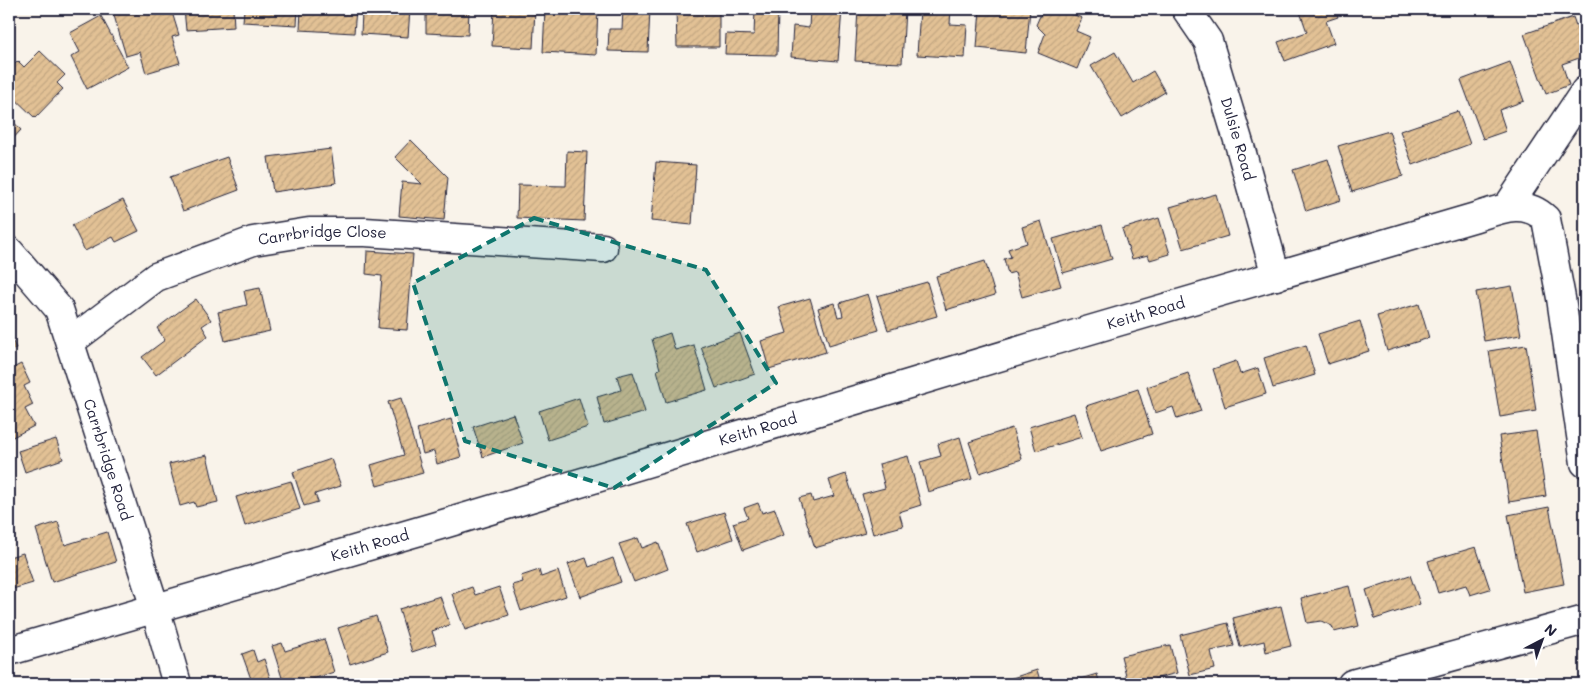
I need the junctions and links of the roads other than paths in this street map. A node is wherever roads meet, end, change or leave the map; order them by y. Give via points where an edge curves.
1 (1186, 9) edge
2 (1585, 91) edge
3 (1508, 206) junction
4 (603, 248) dead end
5 (9, 251) edge
6 (1276, 276) junction
7 (70, 342) junction
8 (1585, 463) edge
9 (155, 608) junction
10 (1585, 620) edge
11 (9, 651) edge
12 (177, 684) edge
13 (1352, 684) edge

1 - 6 street, Dulsie Road via 1208,41
2 - 3 street
3 - 6 street, Keith Road
3 - 8 street via 1538,211 1546,219
4 - 7 street, Carrbridge Close via 365,232 308,232 254,241 156,277
5 - 7 street, Carrbridge Road via 59,309
6 - 9 street, Keith Road
7 - 9 street, Carrbridge Road
9 - 11 street, Keith Road
9 - 12 street, Carrbridge Road
10 - 13 street

